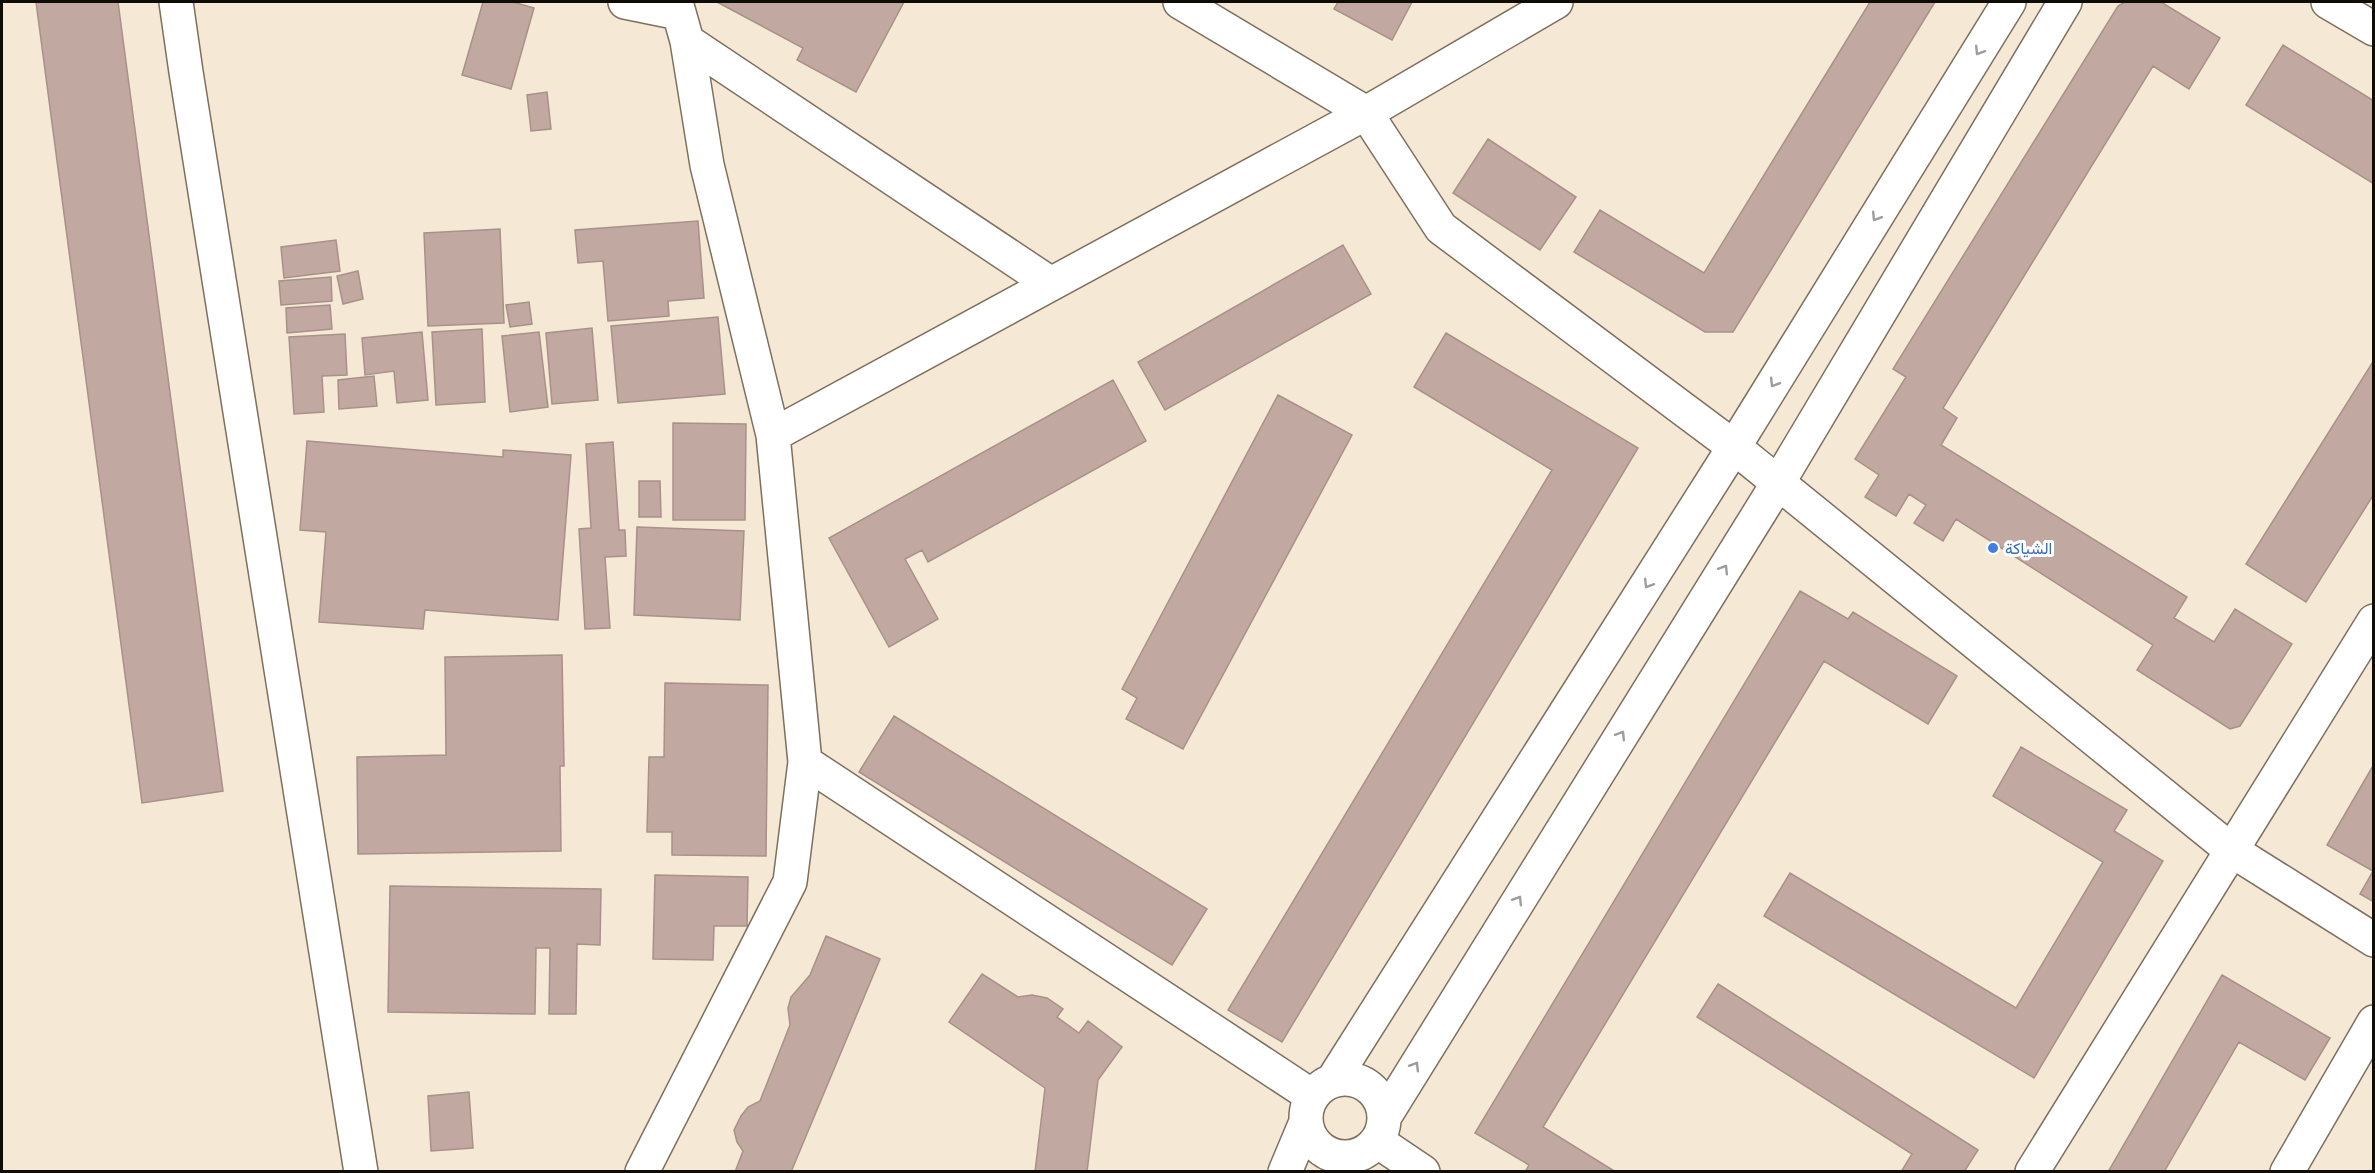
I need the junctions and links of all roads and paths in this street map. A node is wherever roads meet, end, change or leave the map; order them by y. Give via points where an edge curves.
1 (176, 2) edge
2 (625, 2) edge
3 (1180, 2) edge
4 (1556, 2) edge
5 (2009, 2) edge
6 (2065, 2) edge
7 (2328, 2) edge
8 (680, 18) edge
9 (2373, 29) edge
10 (1366, 113) junction
11 (1051, 284) junction
12 (773, 435) junction
13 (1734, 447) junction
14 (1778, 483) junction
15 (2373, 621) edge
16 (805, 762) junction
17 (2232, 850) junction
18 (2373, 940) edge
19 (2373, 1022) edge
20 (1317, 1100) junction
21 (1371, 1145) edge
22 (361, 1172) edge
23 (642, 1172) edge
24 (1285, 1172) edge
25 (1423, 1172) edge
26 (2032, 1172) edge
27 (2287, 1172) edge

1 - 22 street
2 - 8 street
3 - 10 street
4 - 10 street
5 -> 13 street
6 - 14 street
7 - 9 street
8 - 11 street
8 - 12 street via 707,165
10 - 11 street
10 - 13 street via 1441,228
11 - 12 street
12 - 16 street
13 - 14 street
13 -> 20 street
14 - 17 street
21 -> 14 street
15 - 17 street
16 - 20 street
16 - 23 street via 790,882
17 - 18 street
17 - 26 street
19 - 27 street
20 - 21 street via 1310,1136 1317,1147 1341,1158 1354,1157
20 - 21 street via 1348,1079 1372,1090 1382,1102
20 - 24 street
21 - 25 street

